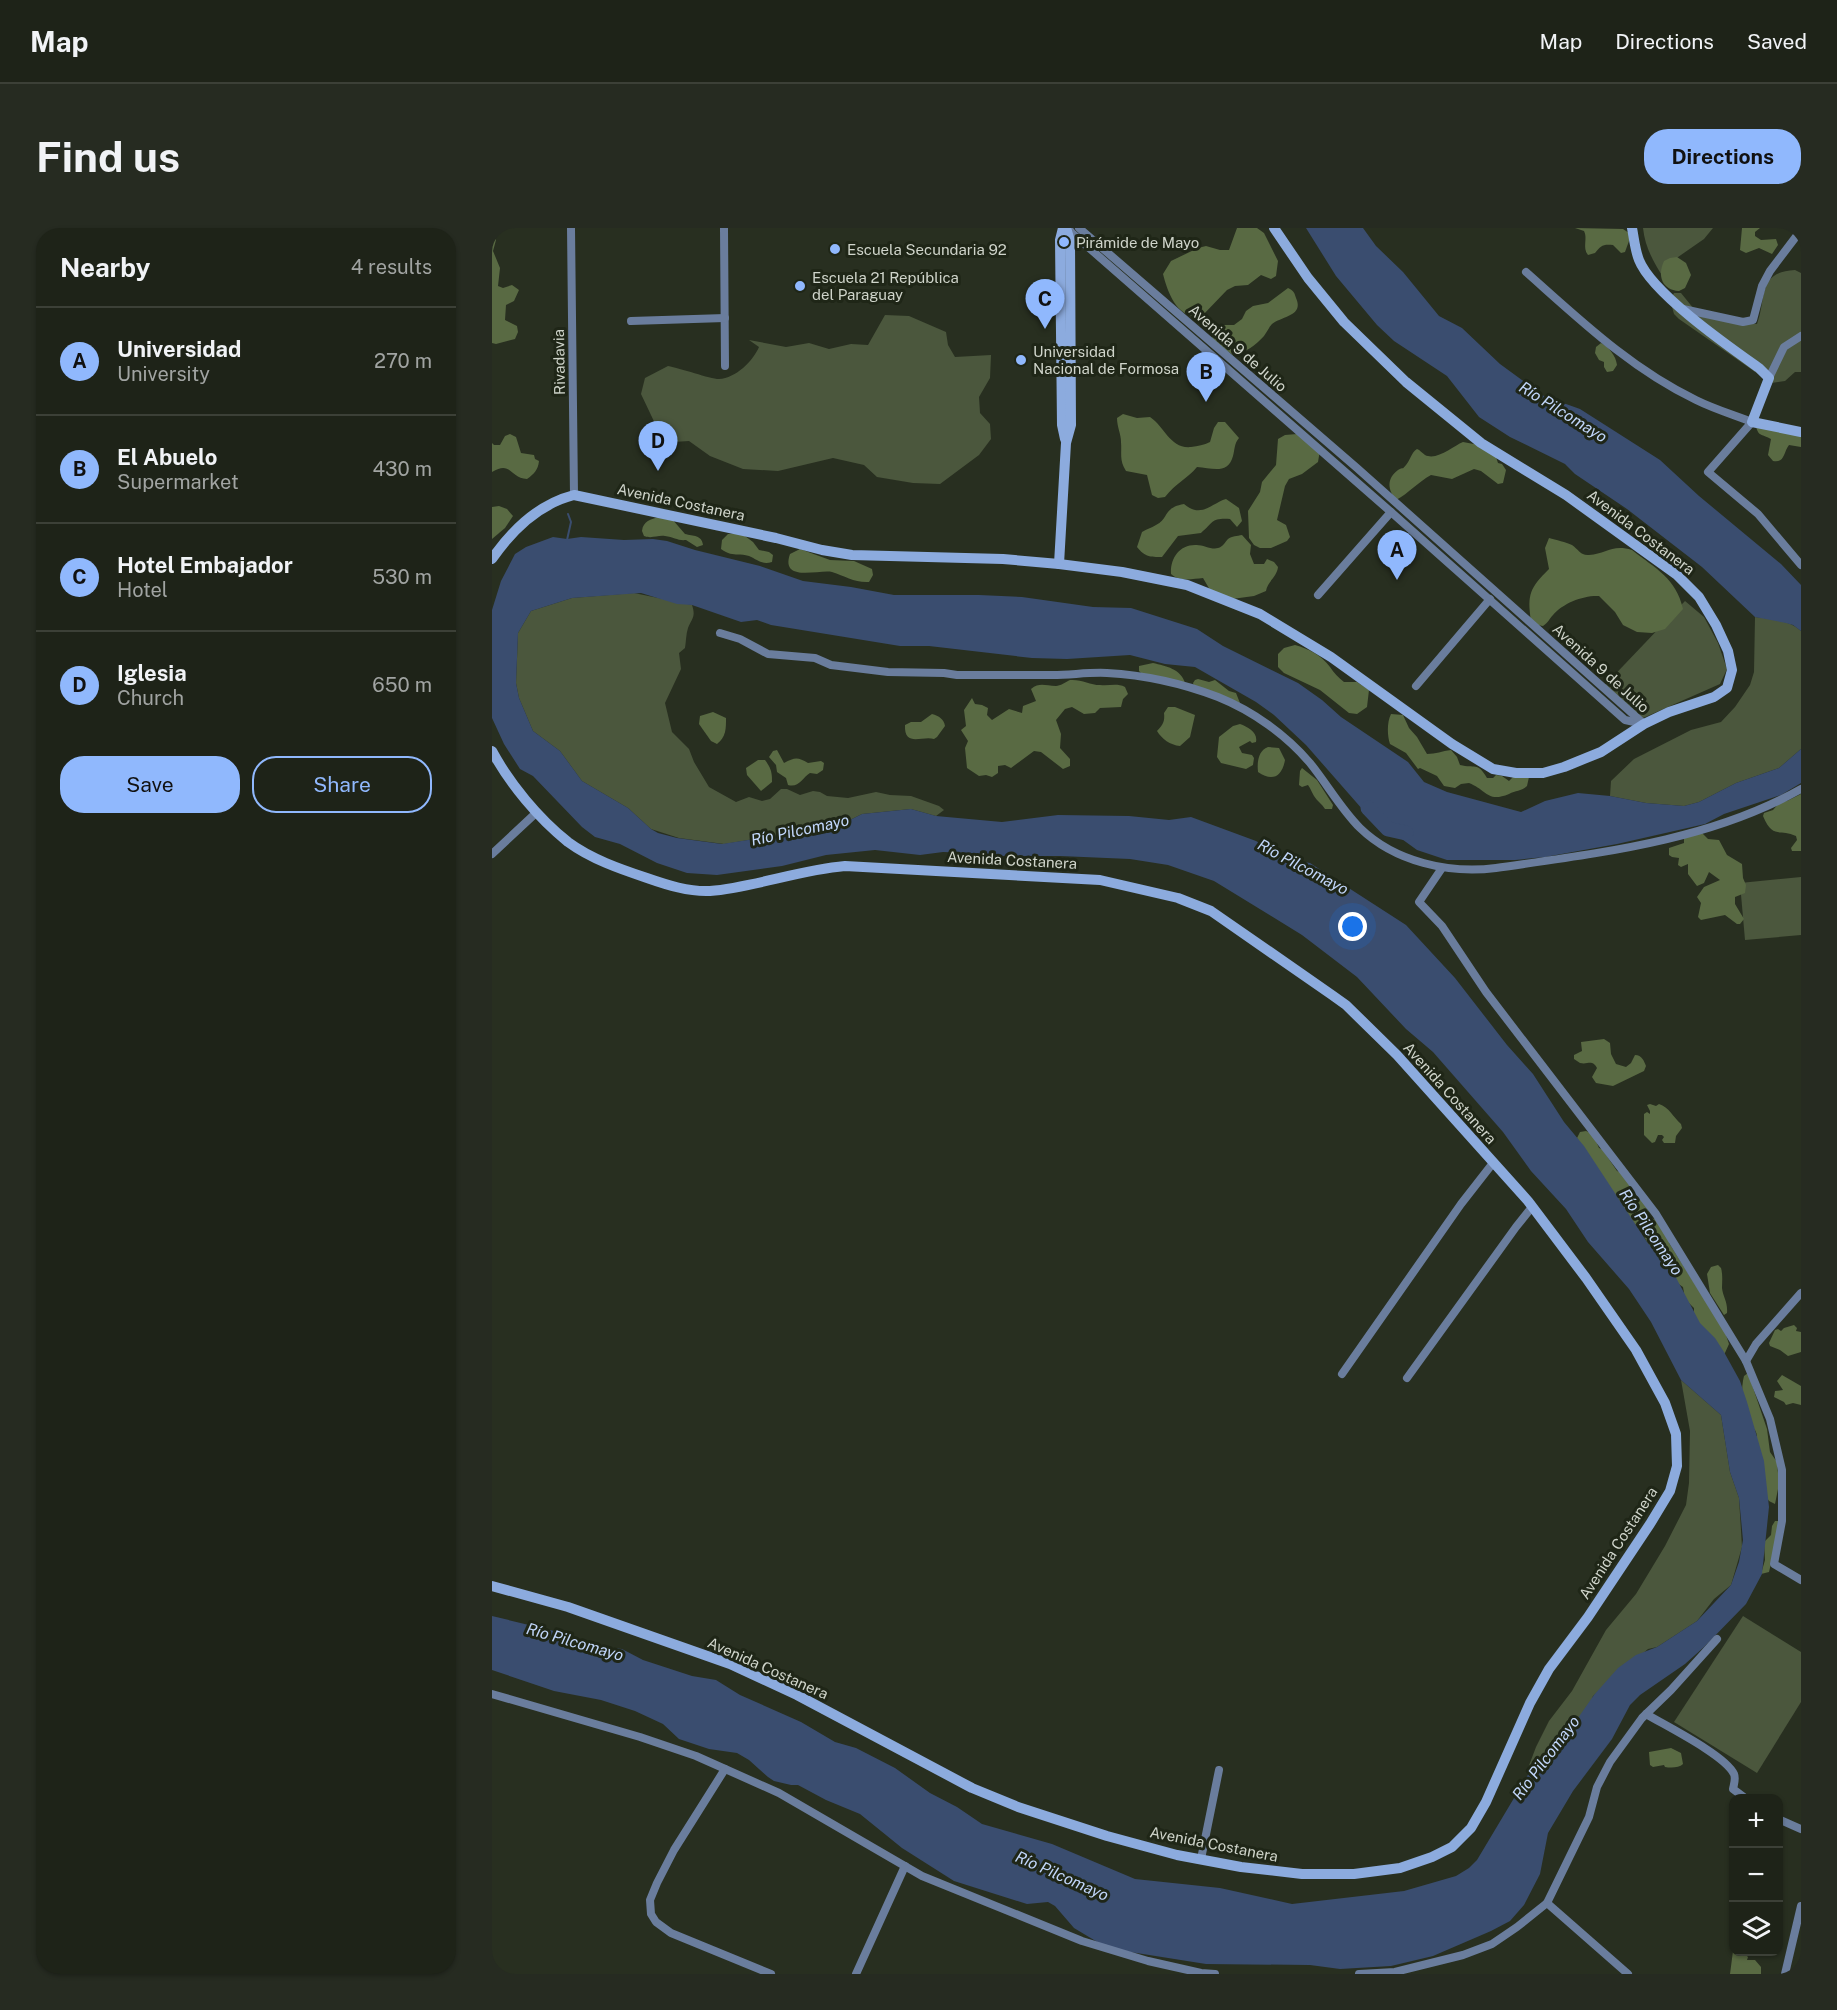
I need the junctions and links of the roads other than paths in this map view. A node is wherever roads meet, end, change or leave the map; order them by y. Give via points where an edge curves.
1 (571, 228) edge
2 (724, 228) edge
3 (1066, 228) edge
4 (1079, 228) edge
5 (1274, 228) edge
6 (1632, 228) edge
7 (1801, 230) edge
8 (1526, 272) dead end
9 (1681, 308) junction
10 (725, 318) junction
11 (631, 321) dead end
12 (1801, 336) edge
13 (725, 366) dead end
14 (1238, 366) junction
15 (1232, 373) junction
16 (1769, 378) junction
17 (1752, 422) junction
18 (1801, 432) edge
19 (574, 495) junction
20 (1391, 512) junction
21 (1445, 547) junction
22 (1439, 554) junction
23 (492, 559) edge
24 (1059, 564) junction
25 (1801, 565) edge
26 (1318, 595) dead end
27 (1490, 599) junction
28 (720, 633) dead end
29 (1416, 686) dead end
30 (1644, 724) junction
31 (492, 751) edge
32 (1801, 789) edge
33 (537, 812) junction
34 (492, 854) edge
35 (1443, 868) junction
36 (1493, 1163) junction
37 (1532, 1207) junction
38 (1801, 1293) edge
39 (1746, 1361) junction
40 (1342, 1374) dead end
41 (1407, 1378) dead end
42 (1801, 1580) edge
43 (492, 1586) edge
44 (1717, 1639) dead end
45 (492, 1694) edge
46 (1646, 1714) junction
47 (725, 1769) junction
48 (1219, 1770) dead end
49 (1740, 1794) edge
50 (1783, 1821) edge
51 (1801, 1829) edge
52 (1201, 1859) junction
53 (905, 1866) junction
54 (1547, 1903) junction
55 (1801, 1906) edge
56 (1190, 1972) edge
57 (771, 1974) edge
58 (855, 1974) edge
59 (1215, 1974) edge
60 (1359, 1974) edge
61 (1628, 1974) edge
62 (1785, 1974) edge

1 - 19 street, Rivadavia
2 - 10 street
3 - 15 street, Avenida 9 de Julio
3 - 24 street via 1070,242 1071,425 1066,443
4 - 14 street, Avenida 9 de Julio
5 - 30 street, Avenida Costanera via 1344,322 1406,382 1481,443 1566,495 1677,575 1699,597 1728,651 1732,670 1727,688 1714,697
6 - 9 street via 1639,260 1648,275
7 - 9 street via 1770,271 1753,320 1743,322
8 - 17 street via 1605,342 1665,384
9 - 16 street
10 - 11 street
10 - 13 street
12 - 16 street via 1784,347
14 - 15 street
14 - 21 street, Avenida 9 de Julio
15 - 20 street, Avenida 9 de Julio
16 - 17 street
17 - 18 street
17 - 25 street via 1708,472 1758,514
19 - 23 street via 556,500 531,517
19 - 24 street, Avenida Costanera via 852,555
20 - 22 street, Avenida 9 de Julio
20 - 26 street
21 - 22 street
21 - 30 street, Avenida 9 de Julio
22 - 27 street, Avenida 9 de Julio
24 - 30 street, Avenida Costanera via 1187,585 1260,614 1493,769 1543,773 1564,767 1601,752
27 - 29 street
27 - 30 street, Avenida 9 de Julio via 1626,720
28 - 35 street via 768,654 815,658 831,665 957,675 1107,673 1162,681 1219,698 1266,722 1309,762 1360,828 1378,843 1403,856
31 - 33 street, Avenida Costanera
32 - 35 street via 1693,833 1486,869
33 - 34 street
33 - 36 street, Avenida Costanera via 569,842 612,867 685,889 709,891 817,868 845,866 1100,880 1178,898 1211,911 1346,1005 1397,1055
35 - 39 street via 1419,902 1442,926 1485,992 1656,1214
36 - 37 street, Avenida Costanera
36 - 40 street
37 - 41 street
37 - 52 street, Avenida Costanera via 1636,1350 1665,1403 1676,1434 1677,1466 1670,1491 1588,1617 1549,1669 1486,1802 1471,1828 1452,1847 1400,1868 1354,1874 1302,1874
38 - 39 street
39 - 42 street via 1770,1419 1782,1470 1782,1521 1774,1564
43 - 52 street, Avenida Costanera via 568,1607 730,1664 972,1788 1018,1807 1107,1836
44 - 46 street
45 - 47 street via 640,1737
46 - 49 street via 1728,1766 1734,1775 1733,1789
46 - 54 street via 1610,1762 1597,1787 1589,1817
47 - 53 street via 779,1793
47 - 57 street via 674,1850 650,1900 651,1914 671,1933
48 - 52 street
50 - 51 street
53 - 56 street via 1082,1941
53 - 58 street
54 - 60 street via 1492,1944 1395,1972
54 - 61 street
55 - 62 street
56 - 59 street

